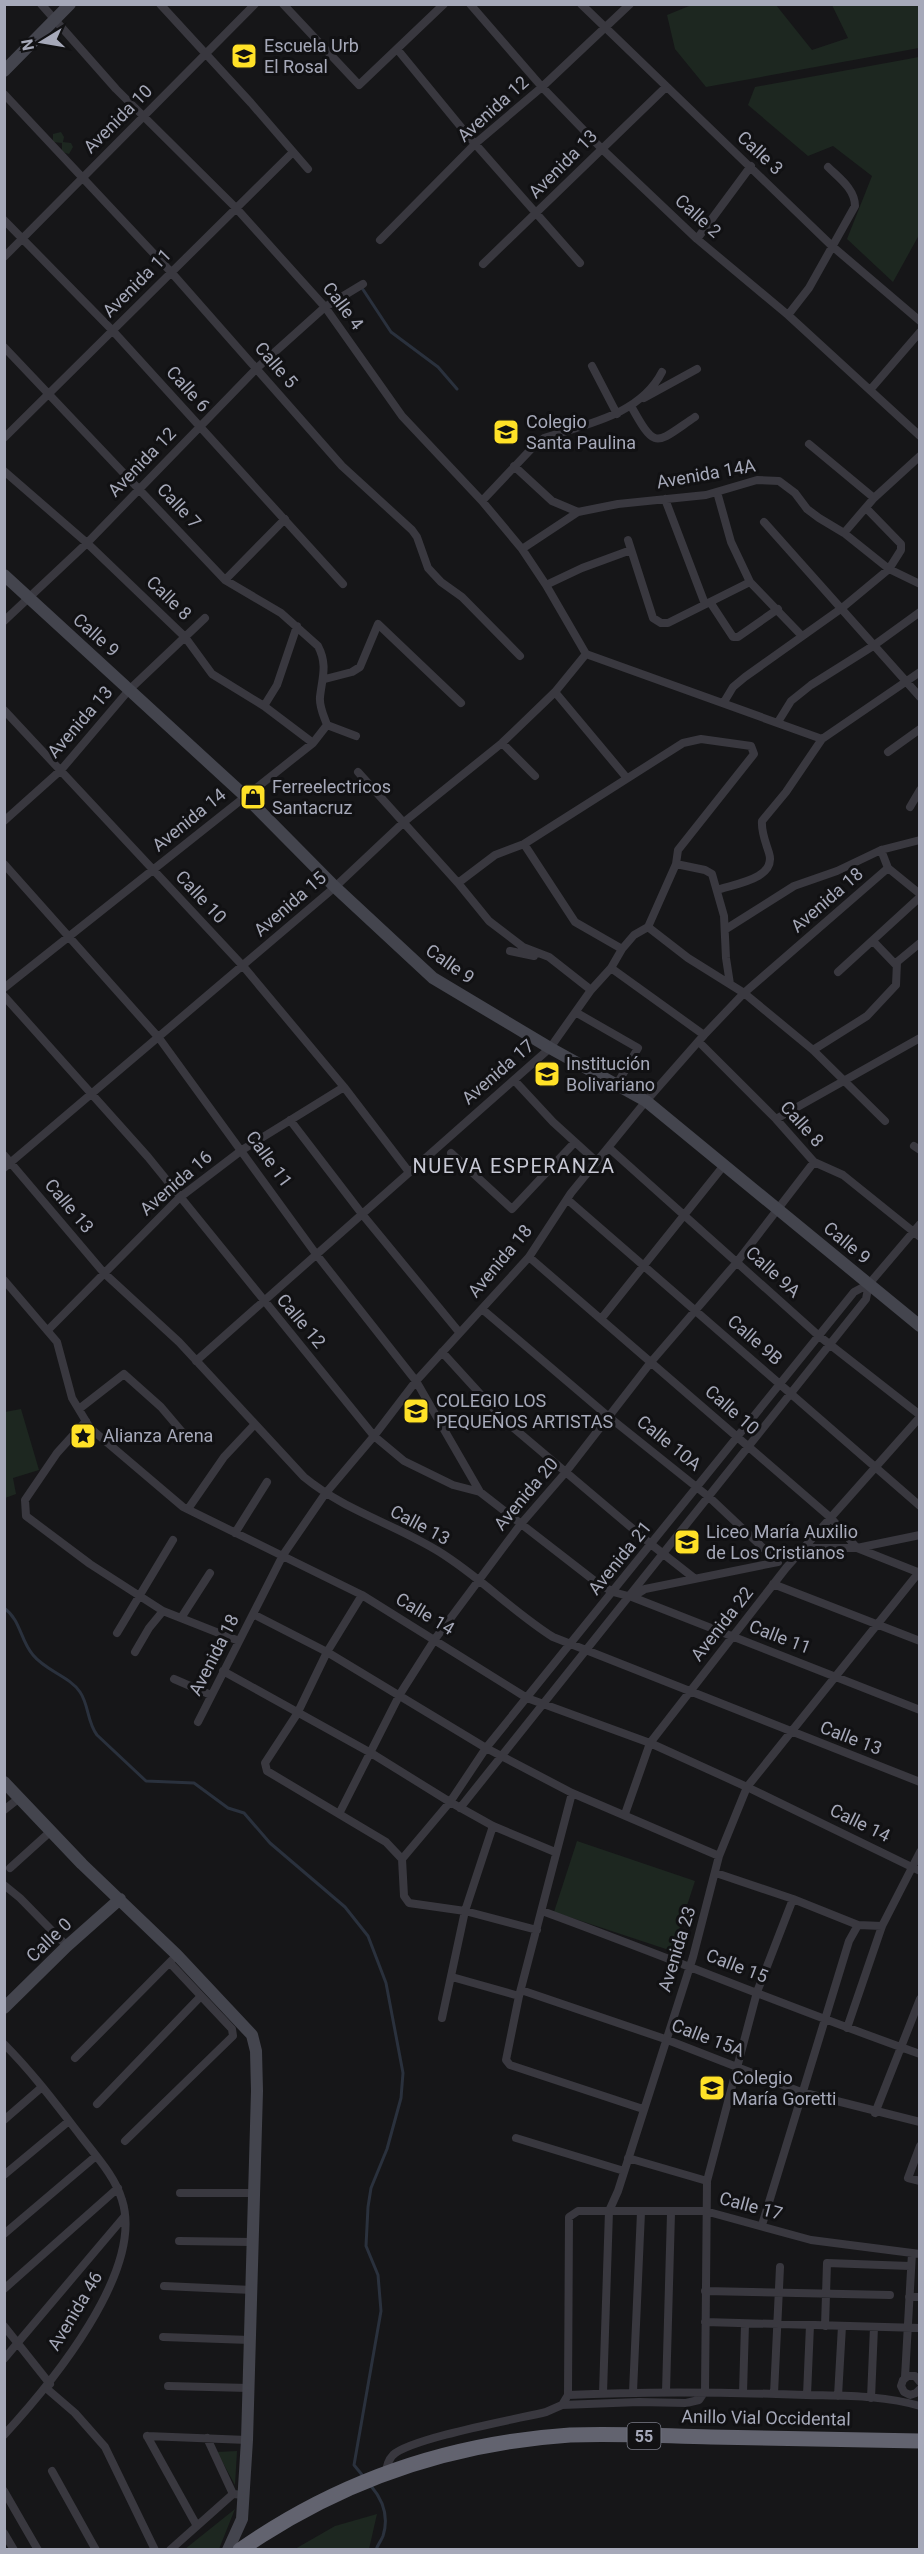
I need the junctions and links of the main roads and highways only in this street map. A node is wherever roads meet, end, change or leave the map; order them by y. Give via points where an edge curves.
1 (920, 2441) edge
2 (240, 2550) edge

1 - 2 highway, Anillo Vial Occidental / 55 via 572,2435 531,2439 428,2459 355,2483 304,2509

